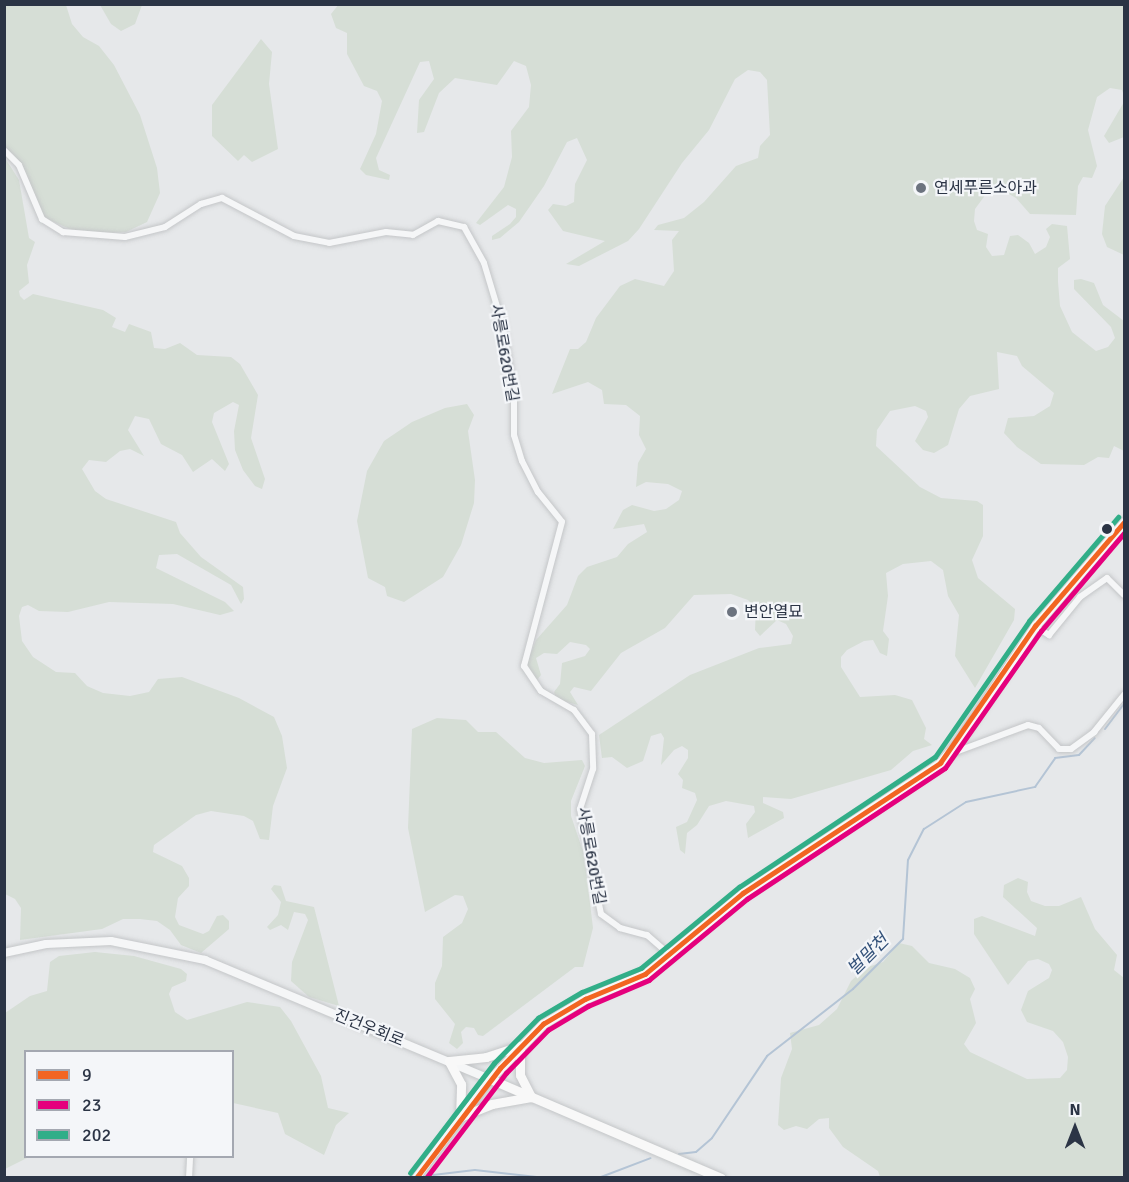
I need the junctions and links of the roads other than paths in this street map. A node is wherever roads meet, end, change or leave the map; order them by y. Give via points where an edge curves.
1 (4, 150) edge
2 (1125, 522) edge
3 (1125, 595) edge
4 (1035, 626) junction
5 (1125, 695) edge
6 (949, 754) junction
7 (4, 953) edge
8 (672, 956) junction
9 (520, 1046) junction
10 (449, 1061) junction
11 (490, 1079) junction
12 (531, 1097) junction
13 (460, 1117) junction
14 (190, 1158) edge
15 (189, 1178) edge
16 (416, 1178) edge
17 (721, 1178) edge

1 - 8 street, 사릉로620번길 via 19,165 42,219 70,234 125,237 165,226 201,204 222,198 294,236 329,243 386,232 413,235 438,221 464,227 484,263 502,323 514,396 514,435 522,461 538,492 562,522 524,666 541,691 574,710 592,734 593,768 580,810 601,914 620,928 647,935
2 - 4 main road
3 - 4 street via 1107,578 1080,597 1049,634
4 - 6 main road
5 - 6 street via 1094,732 1071,749 1059,749 1039,728 1028,725
6 - 8 main road via 930,772 729,903
7 - 10 street, 진건우회로 via 77,940 156,947 224,966
8 - 9 main road via 645,974 560,1013
9 - 10 main road via 486,1057
9 - 11 main road
9 - 12 main road via 520,1075
10 - 11 street, 진건우회로
10 - 13 main road via 461,1084
11 - 12 main road, 진건우회로
11 - 13 street
12 - 13 main road via 492,1104
12 - 17 main road, 진건우회로
13 - 16 street
14 - 15 street

